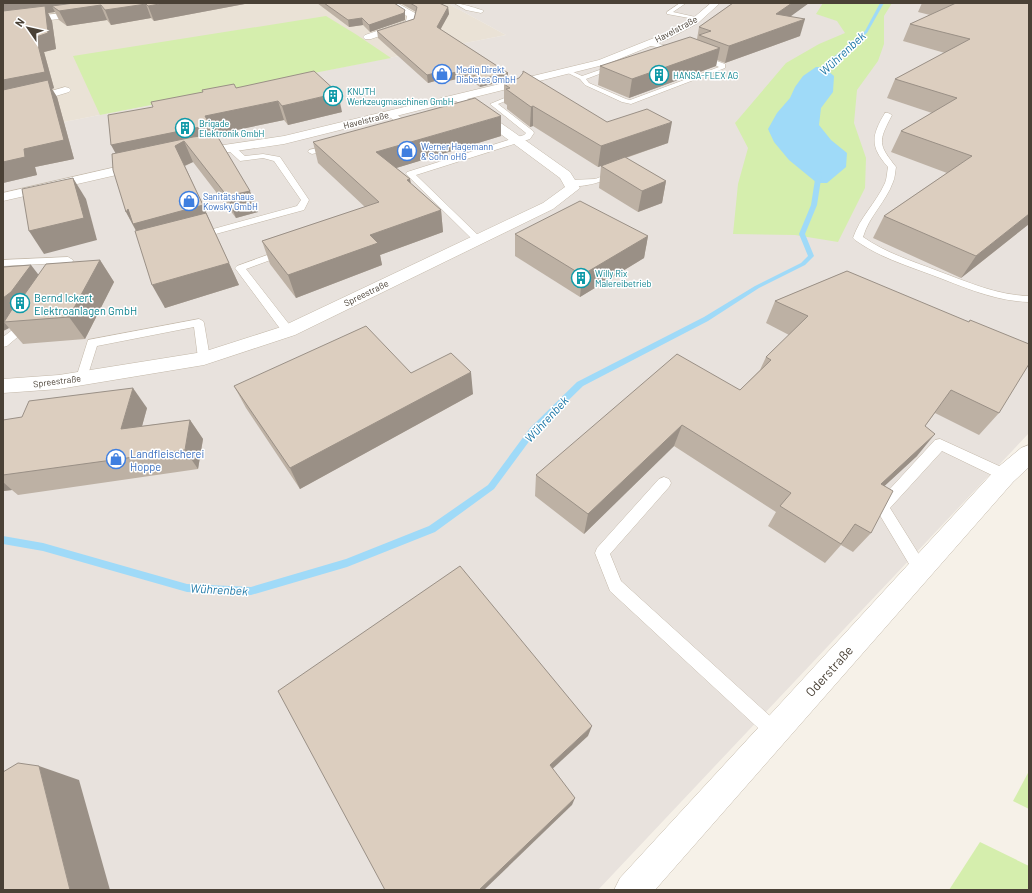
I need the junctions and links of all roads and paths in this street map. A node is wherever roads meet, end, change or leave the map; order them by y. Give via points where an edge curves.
1 (74, 3) edge
2 (391, 3) edge
3 (457, 3) edge
4 (683, 3) edge
5 (716, 3) edge
6 (100, 11) edge
7 (481, 11) dead end
8 (77, 14) junction
9 (698, 19) junction
10 (3, 23) edge
11 (368, 37) dead end
12 (652, 48) junction
13 (669, 48) junction
14 (688, 52) edge
15 (695, 54) edge
16 (626, 63) edge
17 (567, 71) junction
18 (582, 78) junction
19 (510, 85) junction
20 (65, 90) dead end
21 (459, 98) junction
22 (3, 104) edge
23 (391, 114) junction
24 (888, 114) dead end
25 (393, 130) edge
26 (517, 140) junction
27 (341, 144) edge
28 (230, 148) junction
29 (312, 152) edge
30 (186, 155) edge
31 (156, 162) edge
32 (624, 170) edge
33 (570, 183) junction
34 (3, 197) edge
35 (186, 239) edge
36 (477, 239) junction
37 (292, 249) edge
38 (3, 263) edge
39 (54, 288) edge
40 (1029, 299) edge
41 (34, 318) edge
42 (288, 331) junction
43 (3, 343) edge
44 (204, 358) junction
45 (82, 378) junction
46 (3, 386) edge
47 (1029, 454) edge
48 (1005, 475) junction
49 (664, 483) dead end
50 (920, 569) junction
51 (775, 732) junction
52 (632, 890) edge

1 - 8 street
2 - 11 street via 412,15 410,23
3 - 7 lane via 468,9
4 - 9 lane via 669,13
5 - 9 street, Havelstraße
6 - 8 street
8 - 10 street
9 - 12 street, Havelstraße via 667,36
12 - 13 lane
12 - 13 lane
12 - 17 street, Havelstraße
13 - 14 lane
15 - 18 lane via 723,65 722,68 631,102 587,84
16 - 18 lane
17 - 18 lane
17 - 19 street, Havelstraße
19 - 21 street, Havelstraße
19 - 26 lane via 519,91 516,95 493,104 530,133 527,137
20 - 22 street
21 - 23 street, Havelstraße
21 - 26 street
23 - 25 lane via 407,126
23 - 28 street, Havelstraße via 284,140
24 - 40 lane via 878,135 882,156 892,167 890,182 860,229 858,238 868,246 900,260 990,293
26 - 33 street via 565,174
26 - 36 lane via 410,174
27 - 29 lane
28 - 30 street, Havelstraße
28 - 35 lane via 243,159 263,156 277,159 305,200 301,208
31 - 34 street
32 - 33 lane via 596,181
33 - 36 street, Spreestraße via 573,188 548,206
36 - 42 street, Spreestraße
37 - 42 lane via 240,268
38 - 39 lane via 68,260 66,270
41 - 43 lane
42 - 44 street, Spreestraße
44 - 45 street, Spreestraße
44 - 45 lane via 199,323 92,343
45 - 46 street, Spreestraße
47 - 48 street, Oderstraße
48 - 50 street, Oderstraße
48 - 50 lane via 940,444 914,471 882,507
49 - 51 lane via 602,553 615,586
50 - 51 street, Oderstraße
51 - 52 street, Oderstraße

